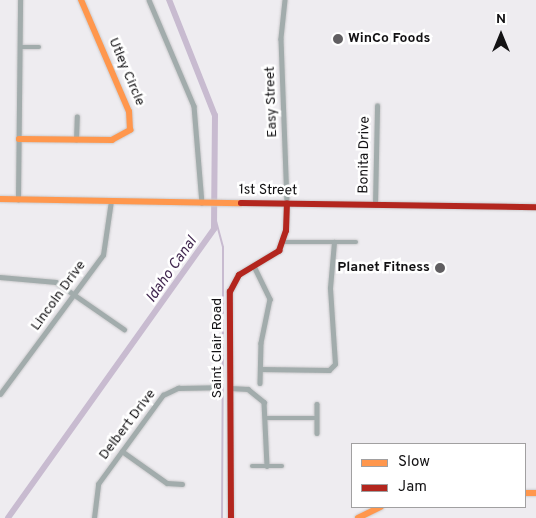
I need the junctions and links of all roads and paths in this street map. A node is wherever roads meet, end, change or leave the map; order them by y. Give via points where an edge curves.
1 (20, 0) edge
2 (81, 0) edge
3 (150, 0) edge
4 (285, 0) edge
5 (21, 47) junction
6 (39, 48) dead end
7 (377, 106) dead end
8 (77, 117) dead end
9 (18, 139) junction
10 (76, 140) junction
11 (0, 199) edge
12 (18, 200) junction
13 (111, 201) junction
14 (202, 202) junction
15 (286, 204) junction
16 (375, 205) junction
17 (536, 207) edge
18 (283, 242) junction
19 (334, 242) junction
20 (356, 242) dead end
21 (254, 266) junction
22 (0, 277) edge
23 (75, 294) junction
24 (124, 329) dead end
25 (260, 369) junction
26 (260, 383) dead end
27 (217, 387) dead end
28 (230, 388) junction
29 (0, 394) edge
30 (317, 404) dead end
31 (267, 418) junction
32 (317, 418) junction
33 (317, 433) dead end
34 (122, 451) junction
35 (252, 466) dead end
36 (267, 466) junction
37 (282, 466) dead end
38 (182, 484) dead end
39 (379, 508) edge
40 (94, 518) edge
41 (231, 518) edge
42 (358, 518) edge

1 - 5 street
2 - 10 street, Utley Circle via 132,120 130,130 118,138
3 - 14 street via 194,106
4 - 15 street, Easy Street via 281,39
5 - 6 street
5 - 9 street
7 - 16 street, Bonita Drive
8 - 10 street
9 - 10 street, Utley Circle
9 - 12 street
11 - 12 street, 1st Street
12 - 13 street, 1st Street
13 - 14 street, 1st Street
13 - 23 street, Lincoln Drive via 103,255
14 - 15 street, 1st Street
15 - 16 street, 1st Street
15 - 18 street
16 - 17 street, 1st Street
18 - 19 street
18 - 21 street, Saint Clair Road via 273,256
19 - 20 street
19 - 25 street via 330,288 335,364 329,370
21 - 25 street via 270,299
21 - 28 street, Saint Clair Road via 236,278 230,292
22 - 23 street via 42,278
23 - 24 street
23 - 29 street, Lincoln Drive
25 - 26 street
27 - 34 street, Delbert Drive via 169,391
28 - 31 street via 260,395
28 - 41 street, Saint Clair Road
30 - 32 street
31 - 32 street
31 - 36 street
32 - 33 street
34 - 38 street via 167,483
34 - 40 street, Delbert Drive via 98,484
35 - 36 street
36 - 37 street
39 - 42 street

